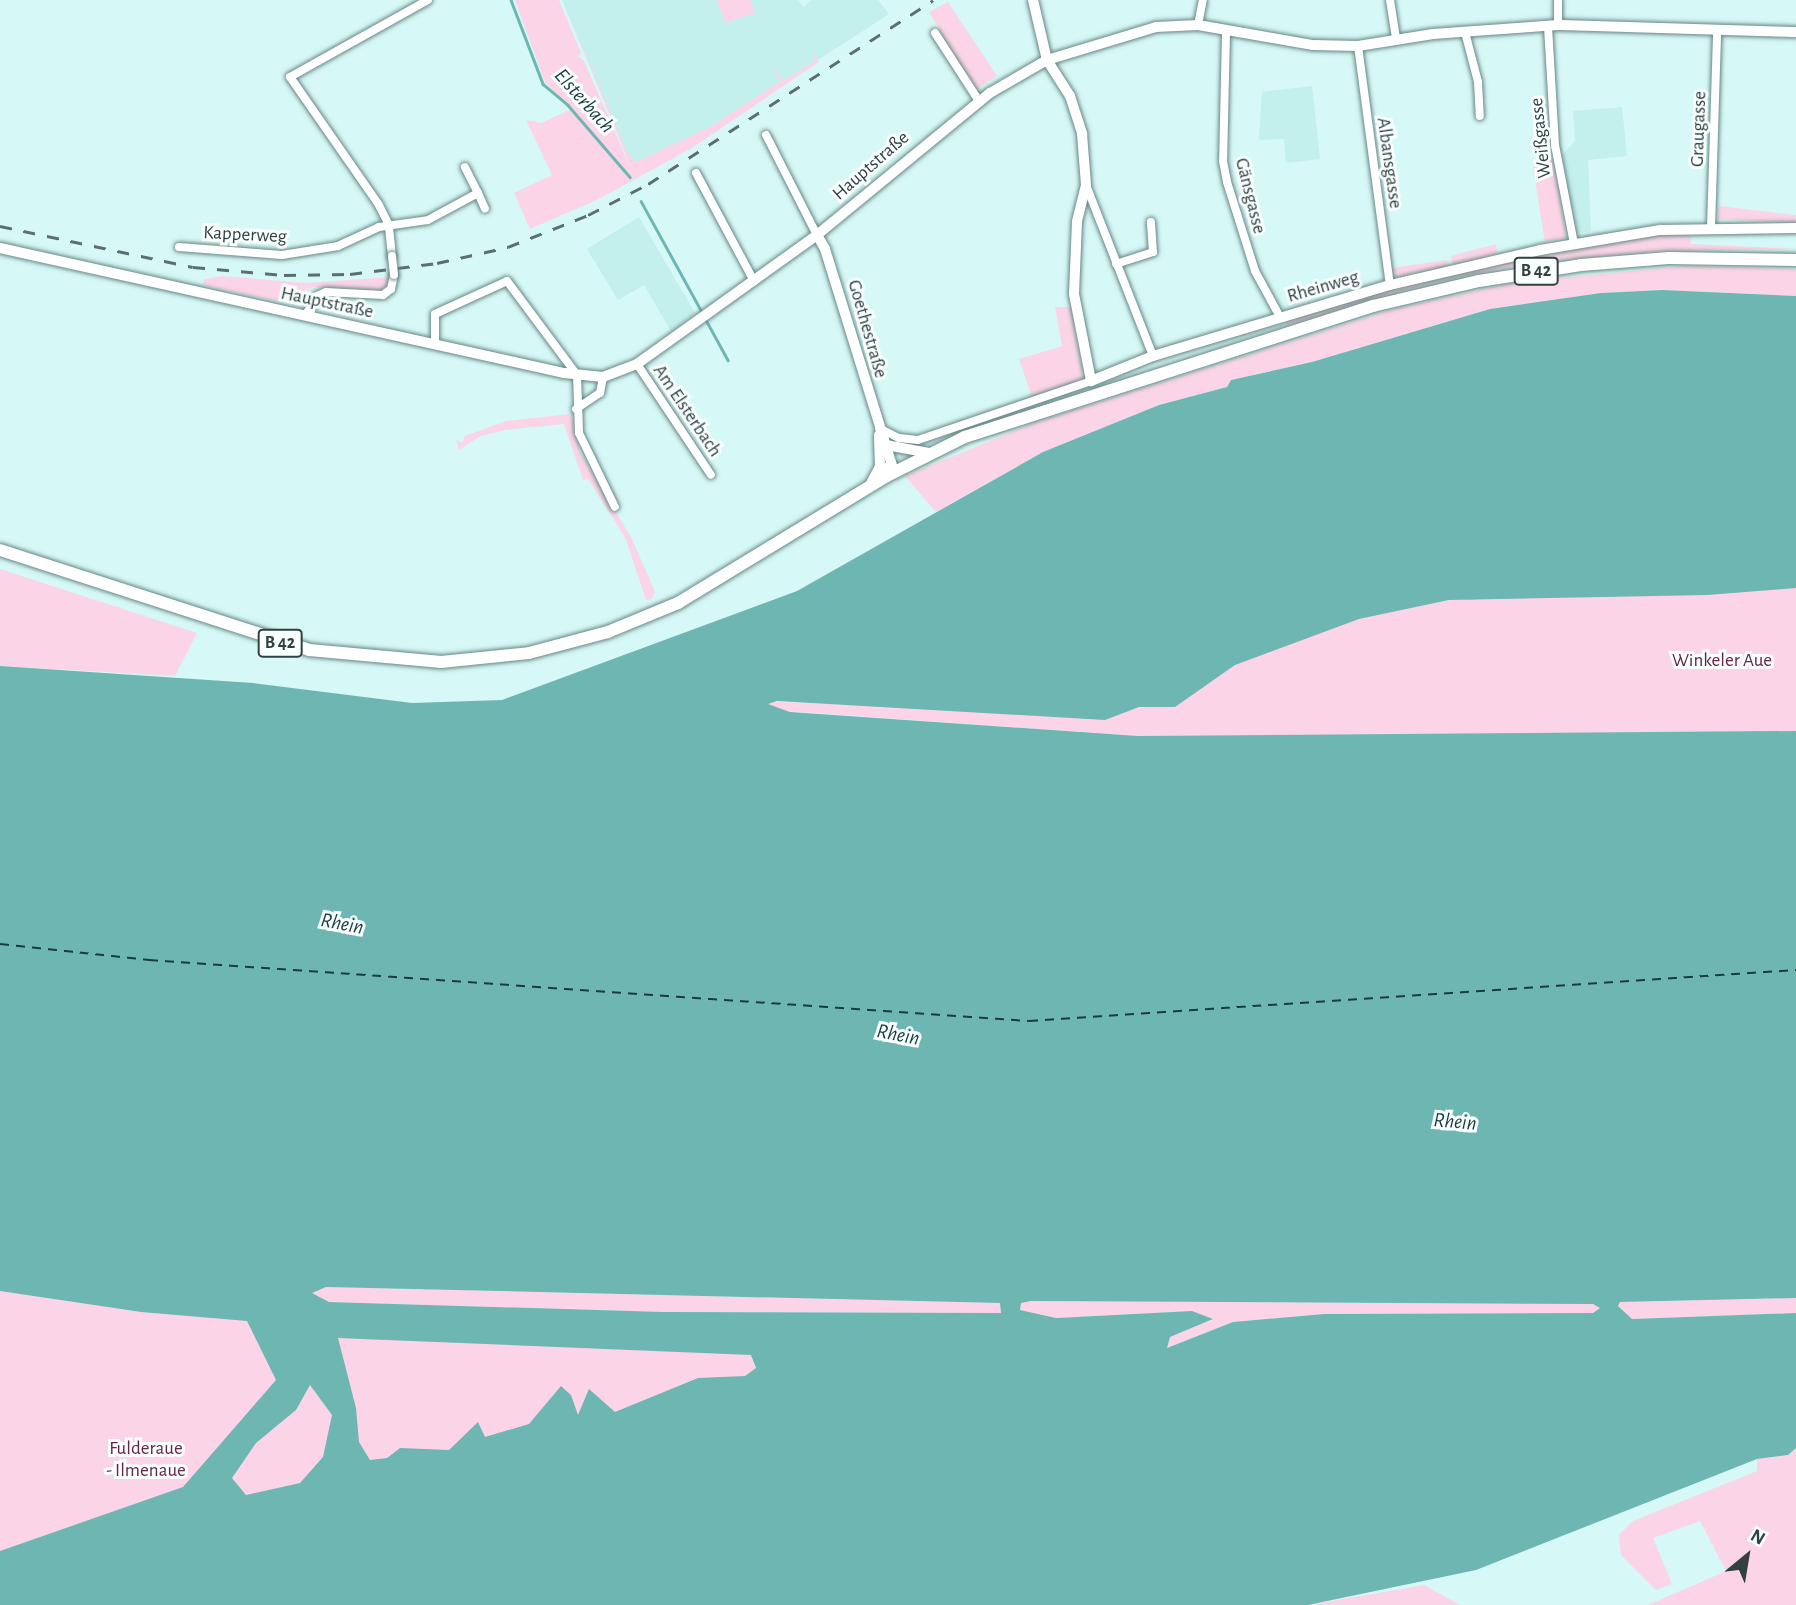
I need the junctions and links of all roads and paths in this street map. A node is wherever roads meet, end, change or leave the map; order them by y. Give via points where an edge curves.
1 (428, 0) edge
2 (1033, 0) edge
3 (1203, 0) edge
4 (1390, 0) edge
5 (1559, 0) edge
6 (1198, 25) junction
7 (1553, 26) junction
8 (1465, 32) junction
9 (1717, 32) junction
10 (1796, 32) edge
11 (935, 33) dead end
12 (1226, 33) junction
13 (1396, 39) junction
14 (1358, 46) junction
15 (1047, 60) junction
16 (979, 101) junction
17 (1480, 116) dead end
18 (766, 135) dead end
19 (466, 167) dead end
20 (696, 173) dead end
21 (1086, 185) junction
22 (478, 193) junction
23 (485, 209) dead end
24 (1151, 222) dead end
25 (388, 225) junction
26 (1712, 227) junction
27 (1796, 228) edge
28 (817, 235) junction
29 (1574, 244) junction
30 (179, 247) dead end
31 (0, 248) edge
32 (1796, 260) edge
33 (1116, 264) junction
34 (754, 281) junction
35 (1390, 285) junction
36 (305, 316) junction
37 (1279, 317) junction
38 (435, 344) junction
39 (1153, 356) junction
40 (637, 364) junction
41 (577, 375) junction
42 (603, 377) junction
43 (1091, 382) junction
44 (576, 410) junction
45 (878, 431) junction
46 (886, 445) junction
47 (930, 453) junction
48 (880, 466) junction
49 (894, 472) junction
50 (710, 475) dead end
51 (869, 487) junction
52 (615, 507) dead end
53 (0, 550) edge

1 - 25 street via 290,77 374,197
2 - 15 street
3 - 6 street
4 - 13 street
5 - 7 street, Weißgasse
6 - 12 main road, Hauptstraße
6 - 15 main road, Hauptstraße via 1156,27
7 - 8 main road, Hauptstraße
7 - 9 main road, Hauptstraße
7 - 29 street, Weißgasse via 1555,145
8 - 13 main road, Hauptstraße
8 - 17 street via 1478,82
9 - 10 main road, Hauptstraße
9 - 26 street, Graugasse
11 - 16 street
12 - 14 main road, Hauptstraße
12 - 37 street, Gänsgasse via 1223,161 1255,271
13 - 14 main road, Hauptstraße
14 - 35 street, Albansgasse
15 - 16 main road, Hauptstraße
15 - 21 street via 1079,121
16 - 28 main road, Hauptstraße
18 - 28 street
19 - 22 street
20 - 34 street
21 - 33 street
21 - 43 street via 1077,222 1074,294
22 - 23 street
22 - 25 street, Kapperweg via 428,220
24 - 33 street via 1153,252
25 - 30 street, Kapperweg via 338,246 282,255
25 - 36 street, bridge via 394,275 391,289 383,295 326,292 317,296
26 - 27 street, Rheinweg
26 - 29 street, Rheinweg
28 - 34 main road, Hauptstraße
28 - 45 street, Goethestraße
29 - 35 street, Rheinweg
31 - 36 main road, Hauptstraße
32 - 47 main road, B 42 via 1669,258 1547,269 1409,296 996,426
33 - 39 street
34 - 40 main road, Hauptstraße
35 - 37 street, Rheinweg
36 - 38 main road, Hauptstraße
37 - 39 street, Rheinweg
38 - 41 main road, Hauptstraße
38 - 41 street via 435,314 507,281
39 - 43 street, Rheinweg
40 - 42 main road, Hauptstraße
40 - 50 street, Am Elsterbach
41 - 42 main road, Hauptstraße
41 - 44 street
42 - 44 street via 600,393
43 - 45 street, Rheinweg via 918,440
44 - 52 street via 584,450
45 - 46 street
45 - 48 street
46 - 47 street
46 - 49 street
47 - 49 main road, B 42
48 - 49 street
48 - 51 street
49 - 51 main road, B 42
51 - 53 main road, B 42 via 667,609 572,643 485,659 397,661 309,650

